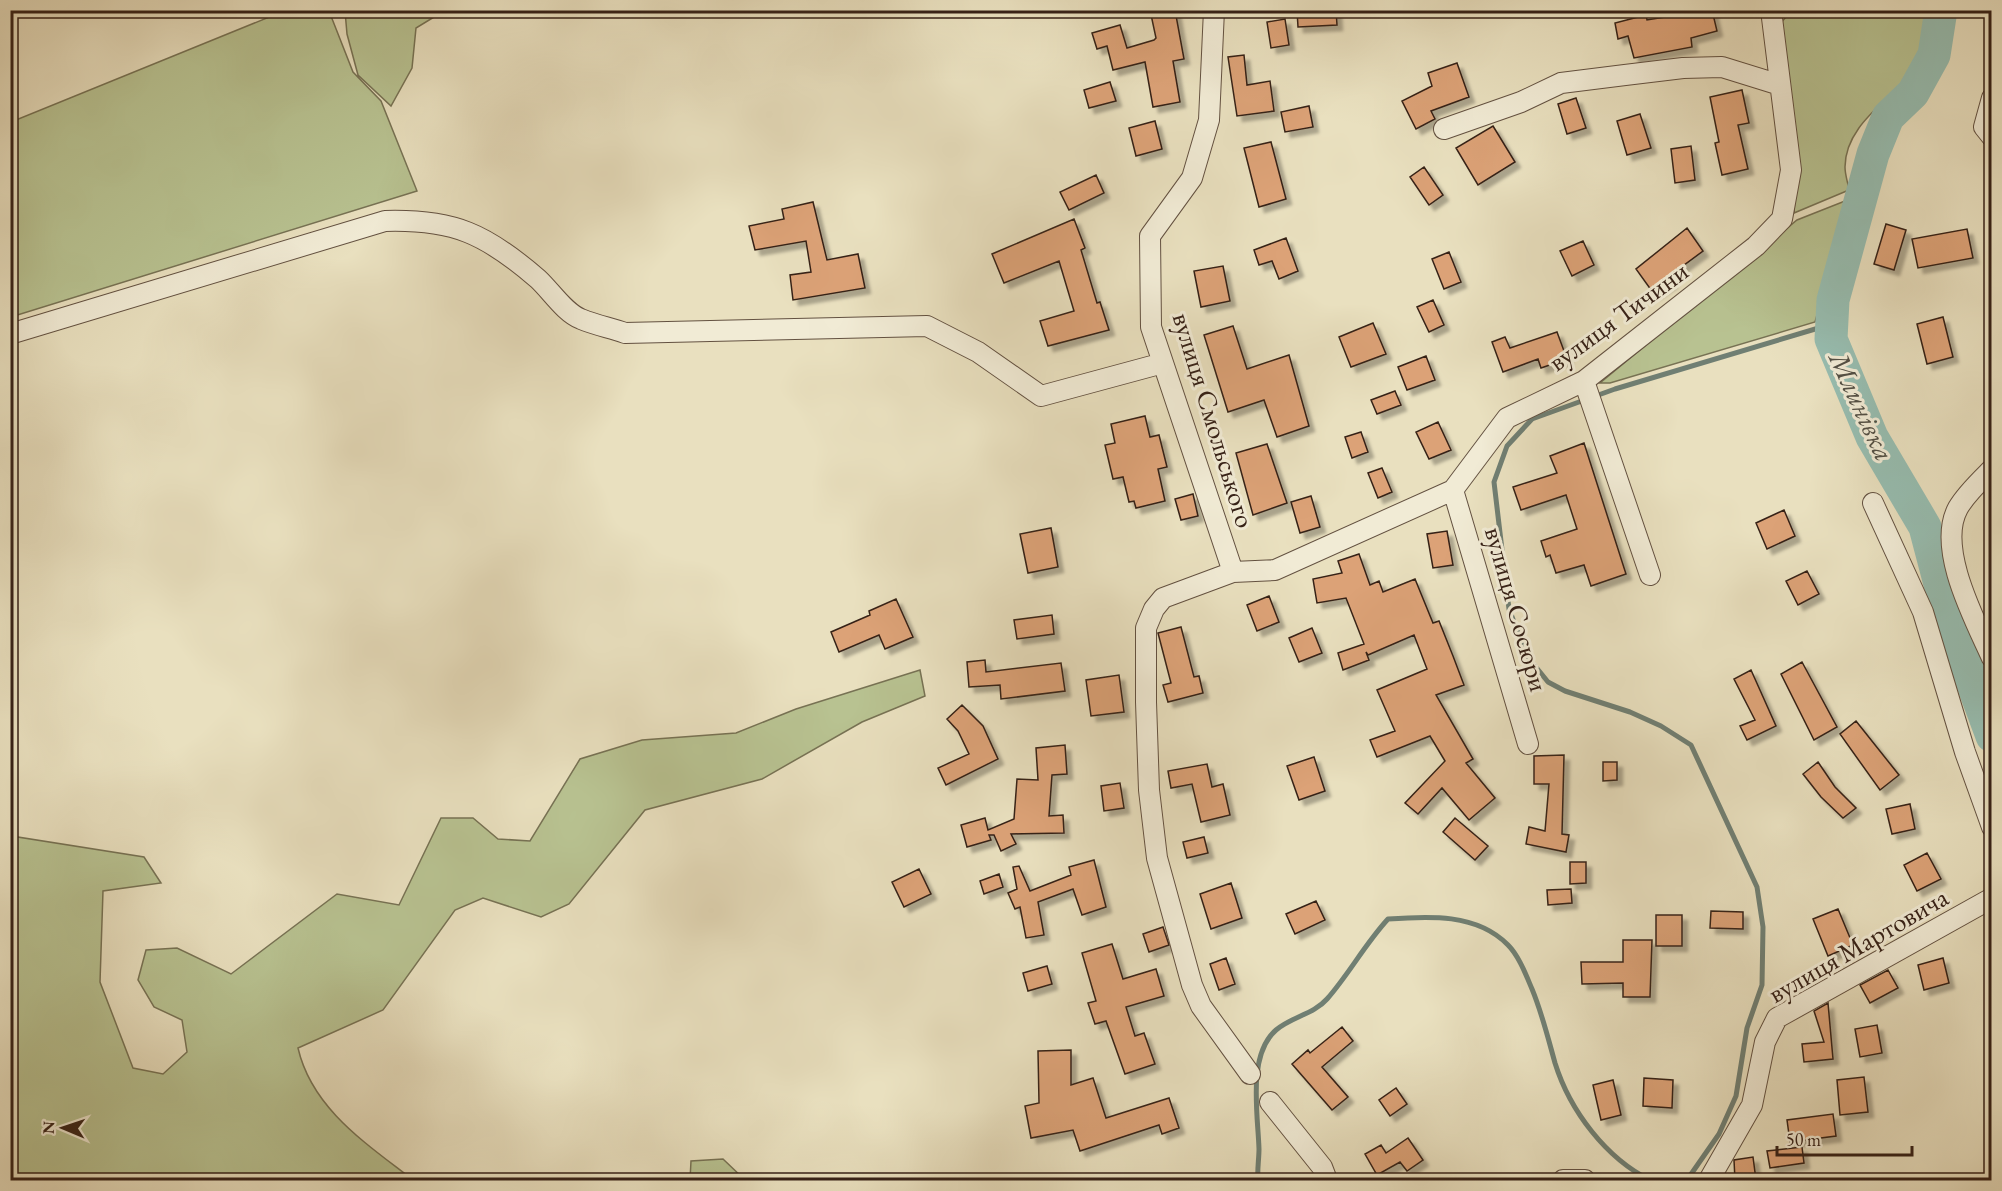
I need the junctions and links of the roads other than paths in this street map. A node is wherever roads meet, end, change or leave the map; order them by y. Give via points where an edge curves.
1 (1214, 10) edge
2 (1771, 10) edge
3 (1780, 85) junction
4 (1992, 98) edge
5 (1444, 129) dead end
6 (1992, 137) edge
7 (10, 334) edge
8 (1163, 363) junction
9 (1586, 386) junction
10 (1992, 469) edge
11 (1454, 490) junction
12 (1873, 503) dead end
13 (1233, 572) junction
14 (1650, 575) dead end
15 (1992, 658) edge
16 (1528, 744) dead end
17 (1992, 827) edge
18 (1992, 898) edge
19 (1250, 1074) dead end
20 (1270, 1101) dead end
21 (1327, 1180) edge
22 (1563, 1180) edge
23 (1585, 1180) edge
24 (1709, 1180) edge

1 - 8 street, вулиця Смольського via 1206,130 1192,178 1150,236 1151,327
2 - 3 street
3 - 5 street via 1722,67 1561,83 1521,102
3 - 9 street, вулиця Тичини via 1791,171 1782,219 1756,246
4 - 6 street via 1984,127
7 - 8 street via 385,221 418,220 453,226 485,238 538,279 579,319 625,333 927,326 978,352 1041,396
8 - 13 street, вулиця Смольського
9 - 11 street, вулиця Тичини via 1507,418
9 - 14 street
10 - 15 street via 1958,507 1952,523 1953,552 1965,598
11 - 13 street, вулиця Тичини via 1275,570
11 - 16 street, вулиця Сосюри
12 - 17 street via 1923,612
13 - 19 street, вулиця Тичини via 1162,598 1154,609 1146,628 1146,713 1157,858 1192,985 1201,1006
18 - 24 street, вулиця Мартовича via 1777,1018 1765,1042 1752,1105
20 - 21 street via 1322,1167
22 - 23 street

